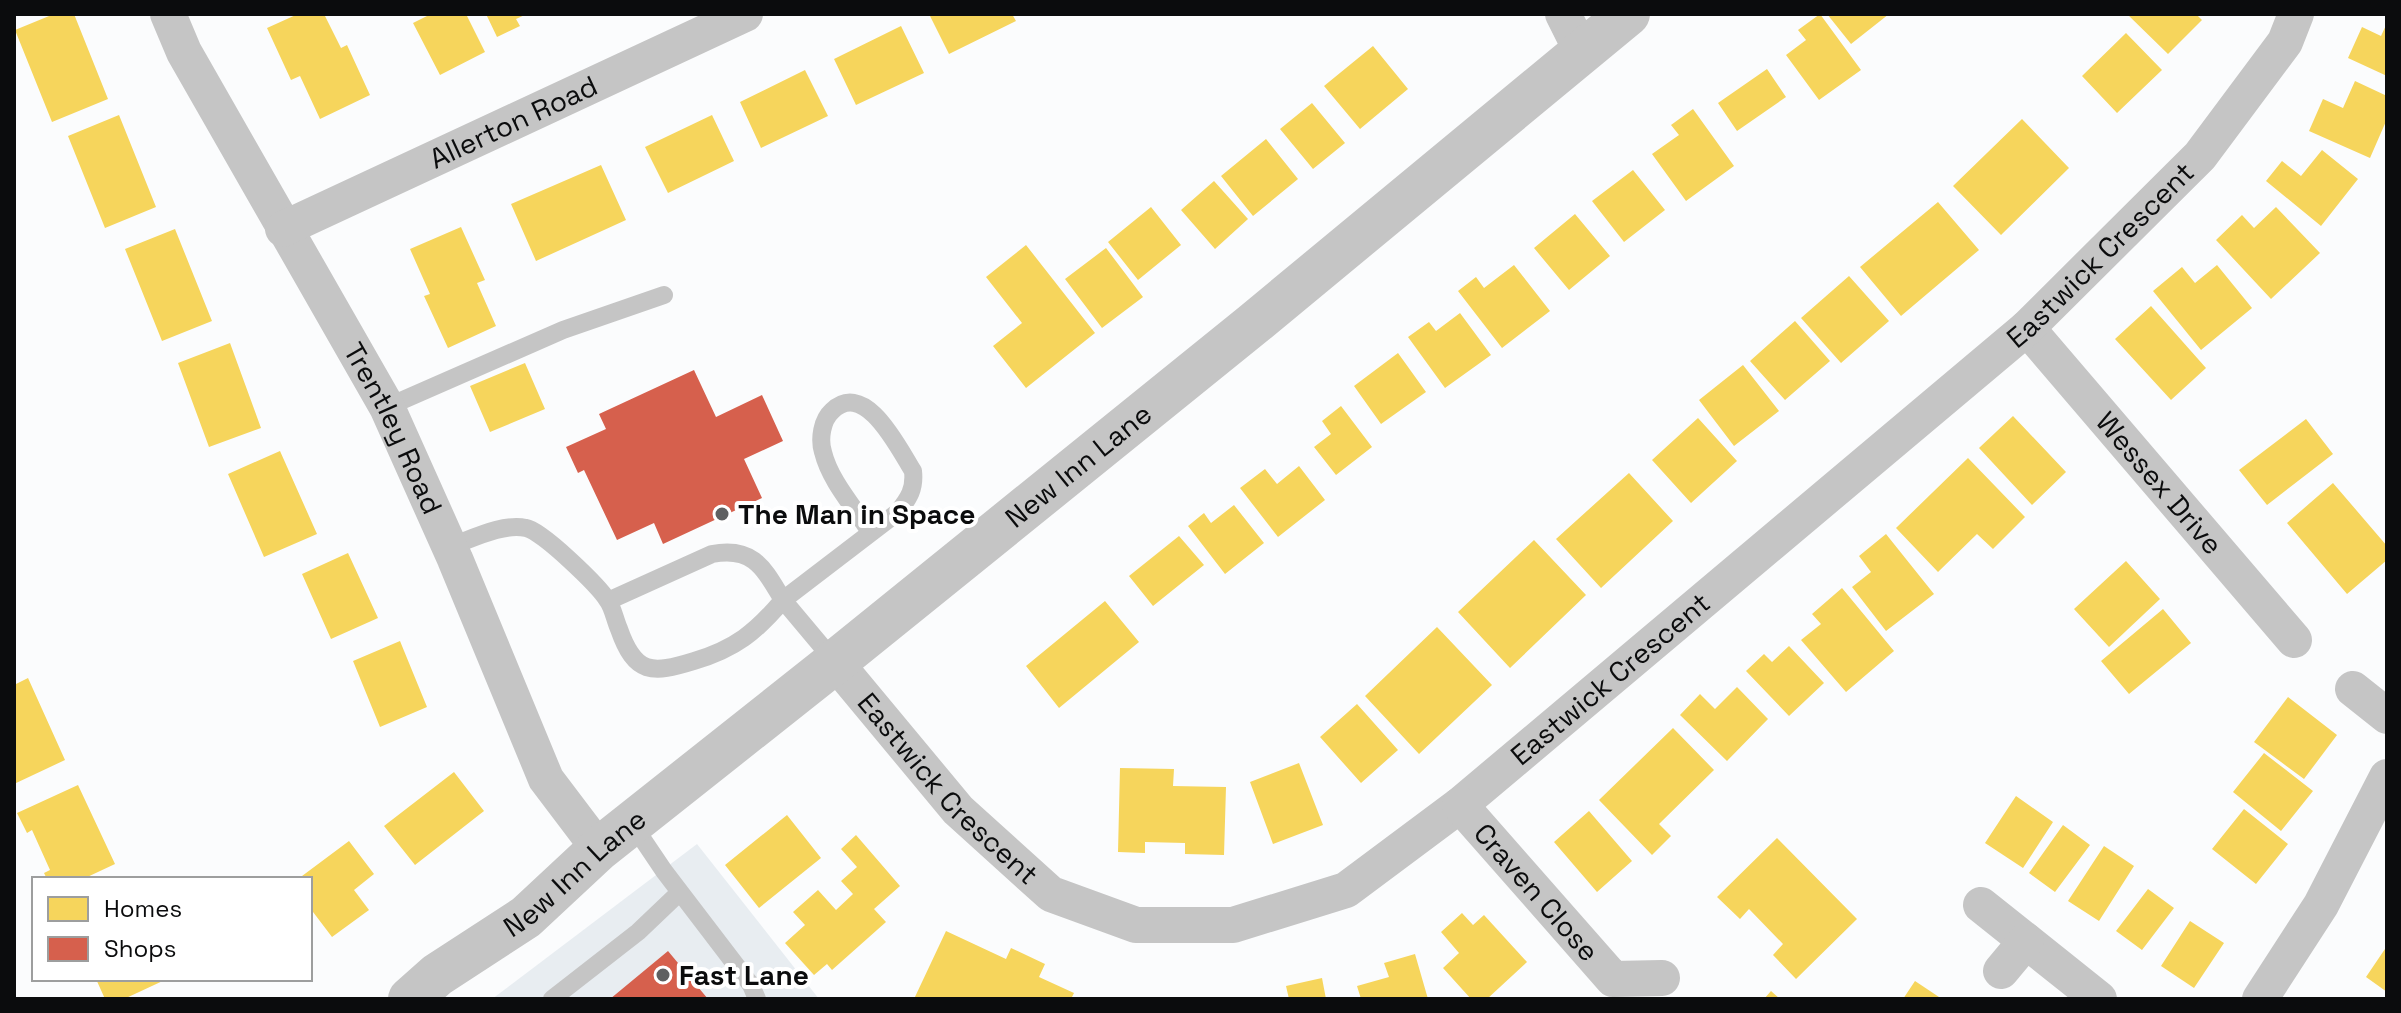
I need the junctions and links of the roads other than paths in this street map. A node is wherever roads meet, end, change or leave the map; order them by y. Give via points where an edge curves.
1 (168, 14) edge
2 (745, 14) edge
3 (1563, 14) edge
4 (1628, 14) edge
5 (2296, 14) edge
6 (1583, 54) junction
7 (283, 229) junction
8 (664, 295) dead end
9 (2027, 328) junction
10 (387, 407) junction
11 (870, 532) junction
12 (449, 547) junction
13 (783, 600) junction
14 (608, 601) junction
15 (2294, 640) dead end
16 (835, 662) junction
17 (2353, 689) dead end
18 (2387, 716) edge
19 (2387, 777) edge
20 (1460, 805) junction
21 (615, 836) junction
22 (680, 892) junction
23 (1981, 905) dead end
24 (2026, 941) junction
25 (2001, 971) dead end
26 (1662, 978) dead end
27 (1613, 989) edge
28 (410, 999) edge
29 (552, 999) edge
30 (757, 999) edge
31 (2099, 999) edge
32 (2260, 999) edge

1 - 7 street, Trentley Road
2 - 7 street, Allerton Road
3 - 6 street
4 - 6 street, New Inn Lane
5 - 9 street, Eastwick Crescent via 2285,42 2200,156
6 - 16 street, New Inn Lane
7 - 10 street, Trentley Road
8 - 10 lane via 563,330
9 - 15 street, Wessex Drive
9 - 20 street, Eastwick Crescent
10 - 12 street, Trentley Road
11 - 11 lane via 912,494 913,471 868,407 855,401 829,413 821,448 828,468
11 - 13 lane
12 - 14 lane via 491,532 529,528 546,538
12 - 21 street, Trentley Road via 546,779
13 - 14 lane via 761,564 725,551
13 - 14 lane via 743,641 715,655 653,670 633,658
13 - 16 lane
16 - 20 street, Eastwick Crescent via 958,810 1051,894 1136,925 1233,925 1346,890
16 - 21 street, New Inn Lane
17 - 18 street
19 - 32 street via 2321,905
20 - 27 street, Craven Close
21 - 22 lane
21 - 28 street, New Inn Lane via 526,917 437,975
22 - 29 lane
22 - 30 lane
23 - 24 street
24 - 25 street
24 - 31 street
26 - 27 street, Craven Close

